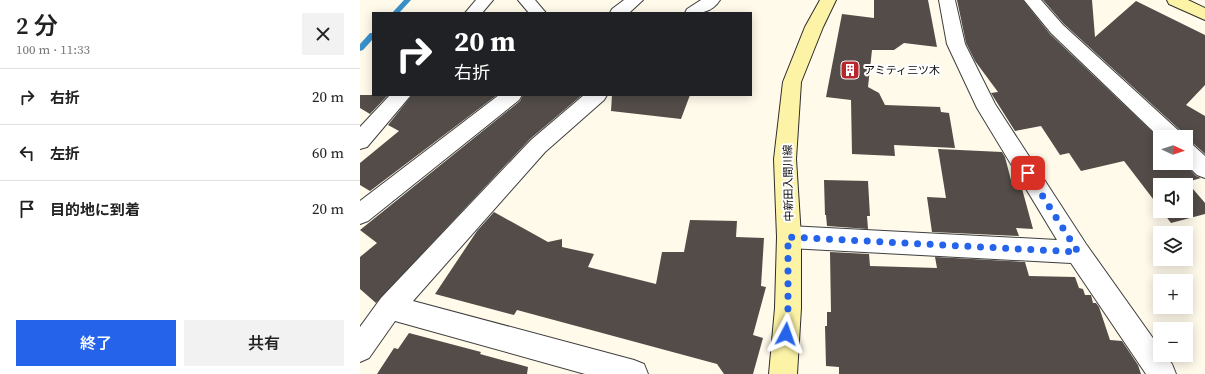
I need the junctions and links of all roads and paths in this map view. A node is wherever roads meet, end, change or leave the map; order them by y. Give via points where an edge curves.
1 (485, 0) edge
2 (526, 0) edge
3 (635, 0) edge
4 (712, 0) edge
5 (828, 0) edge
6 (947, 0) edge
7 (1032, 0) edge
8 (1175, 0) edge
9 (474, 12) edge
10 (537, 12) edge
11 (619, 12) edge
12 (694, 12) edge
13 (1205, 15) edge
14 (400, 96) edge
15 (511, 96) edge
16 (597, 96) edge
17 (1165, 130) edge
18 (360, 141) edge
19 (1193, 158) edge
20 (1205, 169) edge
21 (360, 214) edge
22 (788, 237) junction
23 (1078, 252) junction
24 (390, 307) junction
25 (360, 348) edge
26 (634, 374) edge
27 (784, 374) edge
28 (1162, 374) edge

1 - 9 street
2 - 10 street
3 - 11 street
4 - 12 street
5 - 22 main road, 中新田入間川線 via 792,82 785,159
6 - 23 street via 956,44 986,108
7 - 17 street via 1057,29
8 - 13 main road
14 - 18 street
15 - 21 street
16 - 24 street via 538,146
19 - 20 street
22 - 23 street
22 - 27 main road, 中新田入間川線 via 788,308
23 - 28 street
24 - 25 street
24 - 26 street

